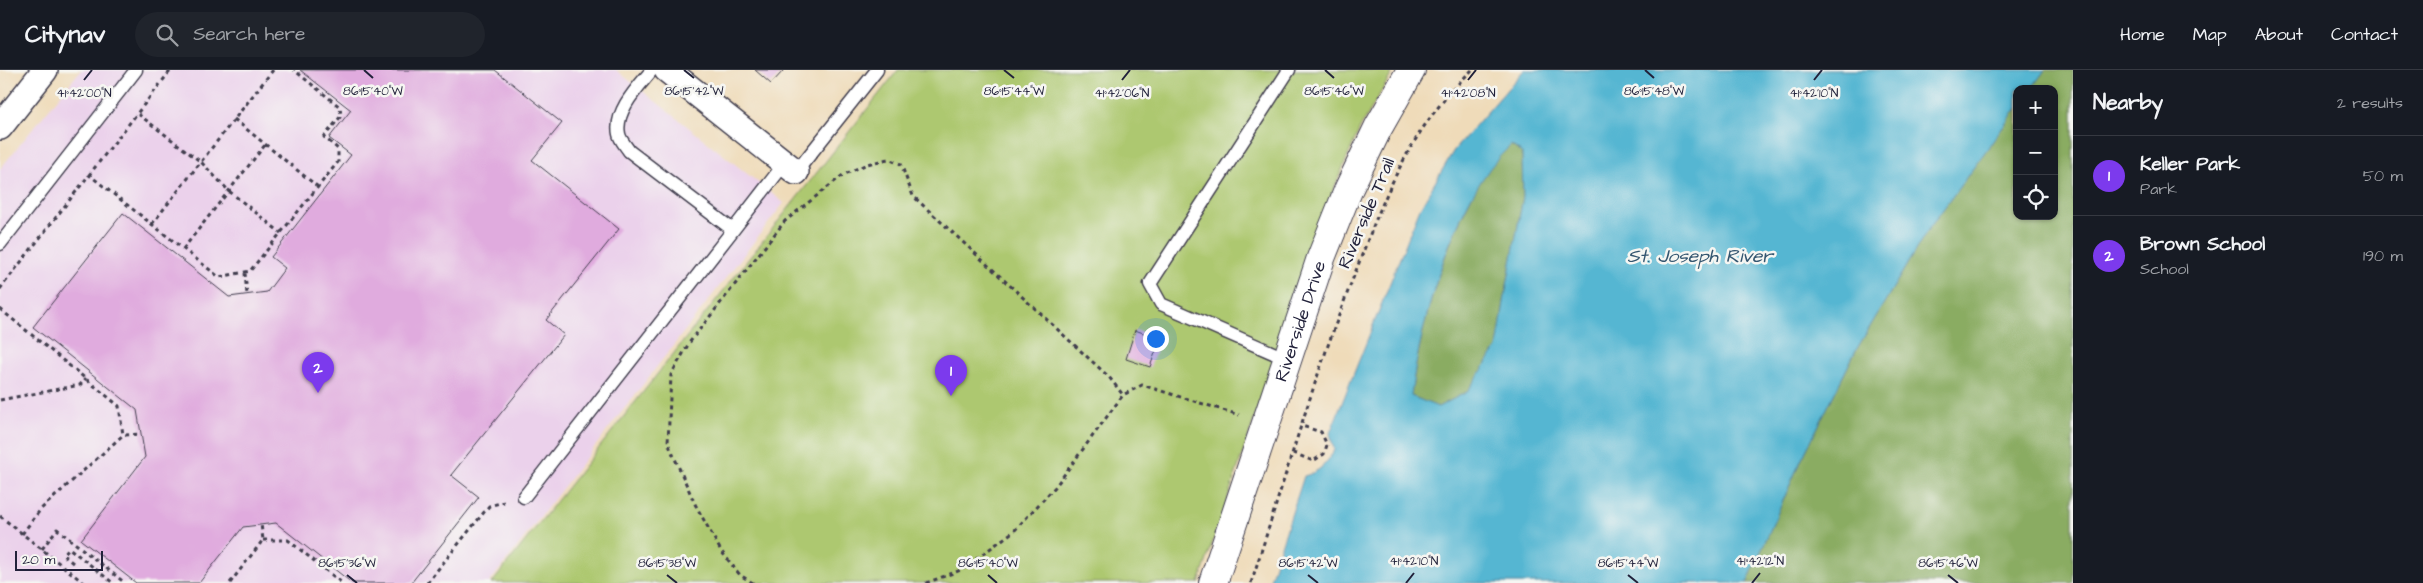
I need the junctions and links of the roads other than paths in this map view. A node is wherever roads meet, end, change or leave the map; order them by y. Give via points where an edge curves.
1 (44, 70) edge
2 (136, 70) edge
3 (652, 70) edge
4 (667, 70) edge
5 (877, 70) edge
6 (1289, 70) edge
7 (1411, 70) edge
8 (0, 126) edge
9 (790, 167) junction
10 (733, 230) junction
11 (0, 244) edge
12 (1287, 360) junction
13 (524, 497) dead end
14 (1213, 583) edge

1 - 8 street
2 - 11 lane
3 - 10 lane via 626,102 619,134 629,151
4 - 9 street
5 - 9 lane
6 - 12 lane via 1150,284 1160,304
7 - 12 street, Riverside Drive via 1349,188 1321,258
9 - 10 lane
10 - 13 lane
12 - 14 street, Riverside Drive

